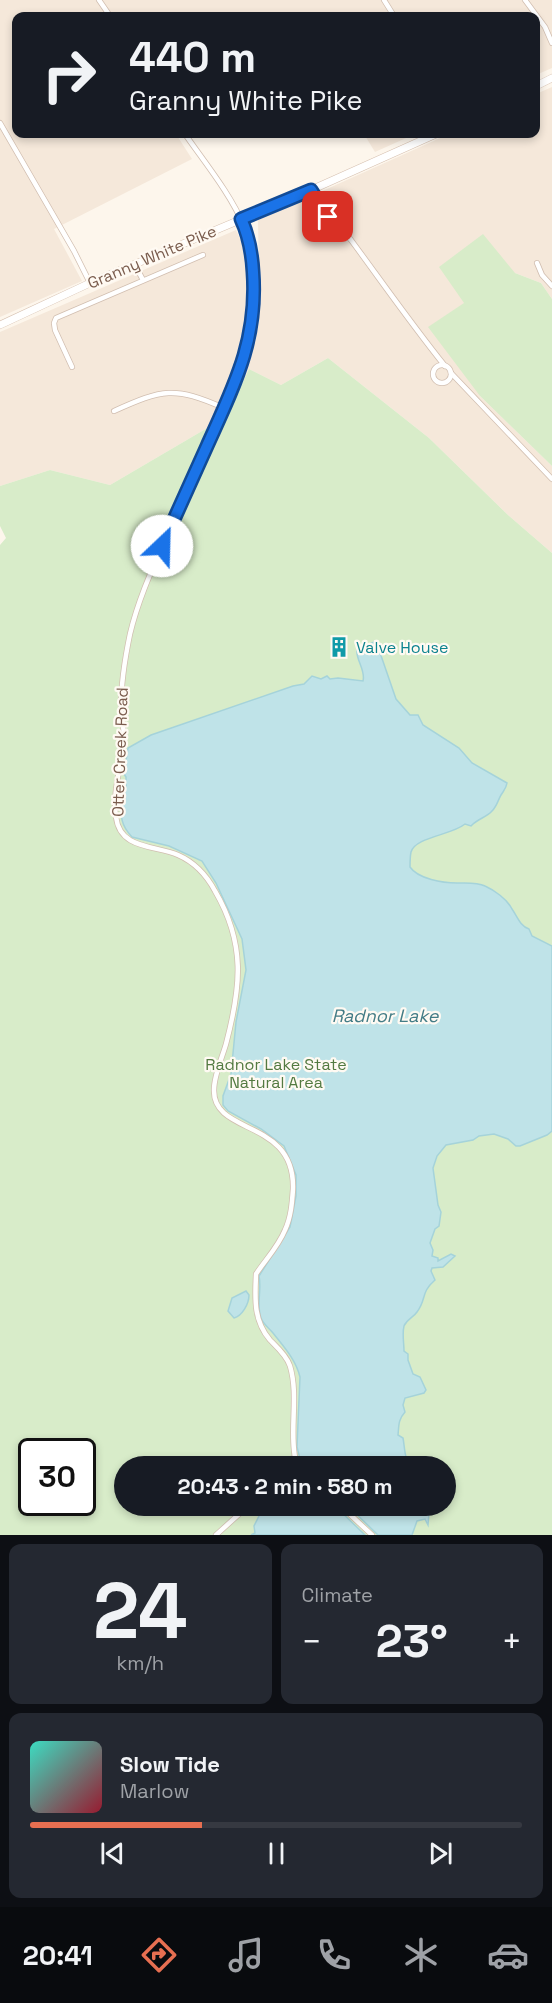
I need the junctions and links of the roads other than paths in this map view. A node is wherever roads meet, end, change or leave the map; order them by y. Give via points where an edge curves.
1 (540, 20) edge
2 (552, 43) edge
3 (1, 126) edge
4 (188, 138) edge
5 (427, 138) edge
6 (311, 190) junction
7 (241, 219) junction
8 (203, 255) dead end
9 (537, 263) dead end
10 (135, 265) junction
11 (143, 280) junction
12 (90, 283) junction
13 (552, 286) edge
14 (0, 325) edge
15 (445, 366) junction
16 (72, 367) dead end
17 (451, 373) junction
18 (224, 408) junction
19 (114, 411) dead end
20 (552, 479) edge
21 (295, 1456) edge
22 (237, 1516) edge
23 (352, 1516) edge
24 (216, 1535) edge
25 (372, 1535) edge

1 - 2 street
3 - 12 street
4 - 7 street, Otter Creek Road
5 - 6 main road, Granny White Pike
6 - 7 main road, Granny White Pike
6 - 15 street via 322,210 346,235
7 - 10 main road, Granny White Pike
7 - 18 street, Otter Creek Road via 253,268 253,316 246,355
8 - 11 street
9 - 13 street
10 - 11 street
10 - 12 main road, Granny White Pike
11 - 16 street via 56,318 55,330
12 - 14 main road, Granny White Pike
15 - 17 street
15 - 17 street via 435,368 434,379 444,383
17 - 20 street
18 - 19 street via 193,395 172,392 149,396
18 - 21 street, Otter Creek Road via 150,575 133,624 122,685 124,737 116,817 131,842 180,856 193,864 215,891 234,935 239,971 214,1091 226,1116 262,1133 279,1147 293,1177 289,1222 279,1244 256,1274 254,1301 261,1328 290,1365
22 - 24 street
23 - 25 street

